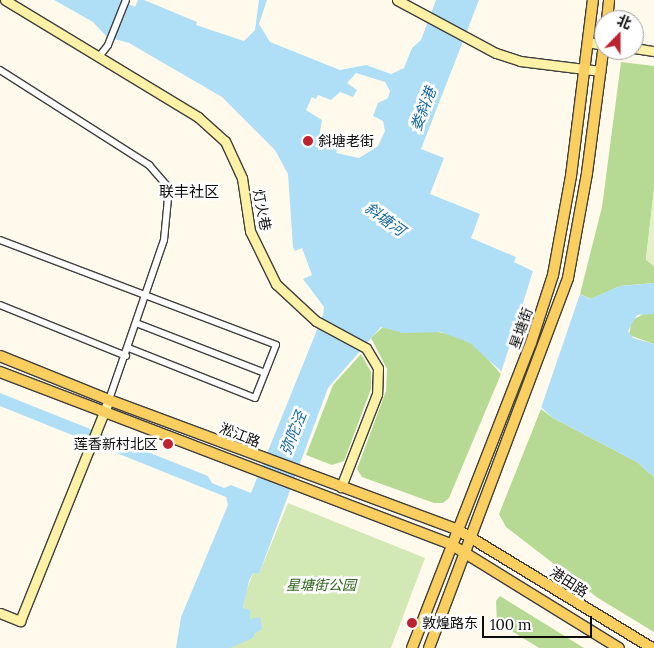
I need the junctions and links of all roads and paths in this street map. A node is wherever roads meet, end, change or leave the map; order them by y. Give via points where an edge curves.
1 (5, 0) edge
2 (126, 0) edge
3 (397, 0) edge
4 (593, 0) edge
5 (588, 42) junction
6 (594, 43) edge
7 (98, 58) junction
8 (602, 60) edge
9 (584, 69) junction
10 (0, 70) edge
11 (600, 71) junction
12 (0, 240) edge
13 (144, 296) junction
14 (0, 305) edge
15 (136, 323) junction
16 (128, 348) junction
17 (0, 356) edge
18 (126, 356) junction
19 (0, 372) edge
20 (265, 373) junction
21 (108, 400) junction
22 (103, 414) junction
23 (341, 487) junction
24 (458, 530) junction
25 (471, 536) junction
26 (452, 545) junction
27 (466, 552) junction
28 (0, 613) edge
29 (412, 648) edge
30 (429, 648) edge
31 (619, 648) edge
32 (652, 648) edge

1 - 7 street, 灯火巷
2 - 7 street via 108,44
3 - 9 street via 472,43 520,62
4 - 5 main road, 星塘街
5 - 6 street
5 - 9 main road, 星塘街
7 - 23 street, 灯火巷 via 198,117 225,141 240,172 250,231 262,261 288,298 316,320 366,348 378,368 379,387
8 - 11 main road, 星塘街
9 - 11 street
9 - 24 main road, 星塘街 via 560,243 543,309
10 - 13 street via 149,165 169,188 164,240
11 - 25 main road, 星塘街 via 572,253 556,314
12 - 13 street
13 - 15 street
13 - 20 street via 276,345
14 - 18 street
15 - 16 street
15 - 20 street
16 - 18 street
16 - 20 street via 255,398
17 - 21 main road, 淞江路
18 - 21 street
19 - 22 main road
21 - 22 street
21 - 23 main road, 淞江路
22 - 26 main road
22 - 28 street via 20,621
23 - 24 main road, 淞江路
24 - 25 main road, 淞江路
24 - 26 main road, 星塘街
25 - 27 main road, 星塘街
25 - 32 main road, 港田路
26 - 27 main road
26 - 29 main road, 星塘街
27 - 30 main road, 星塘街
27 - 31 main road

